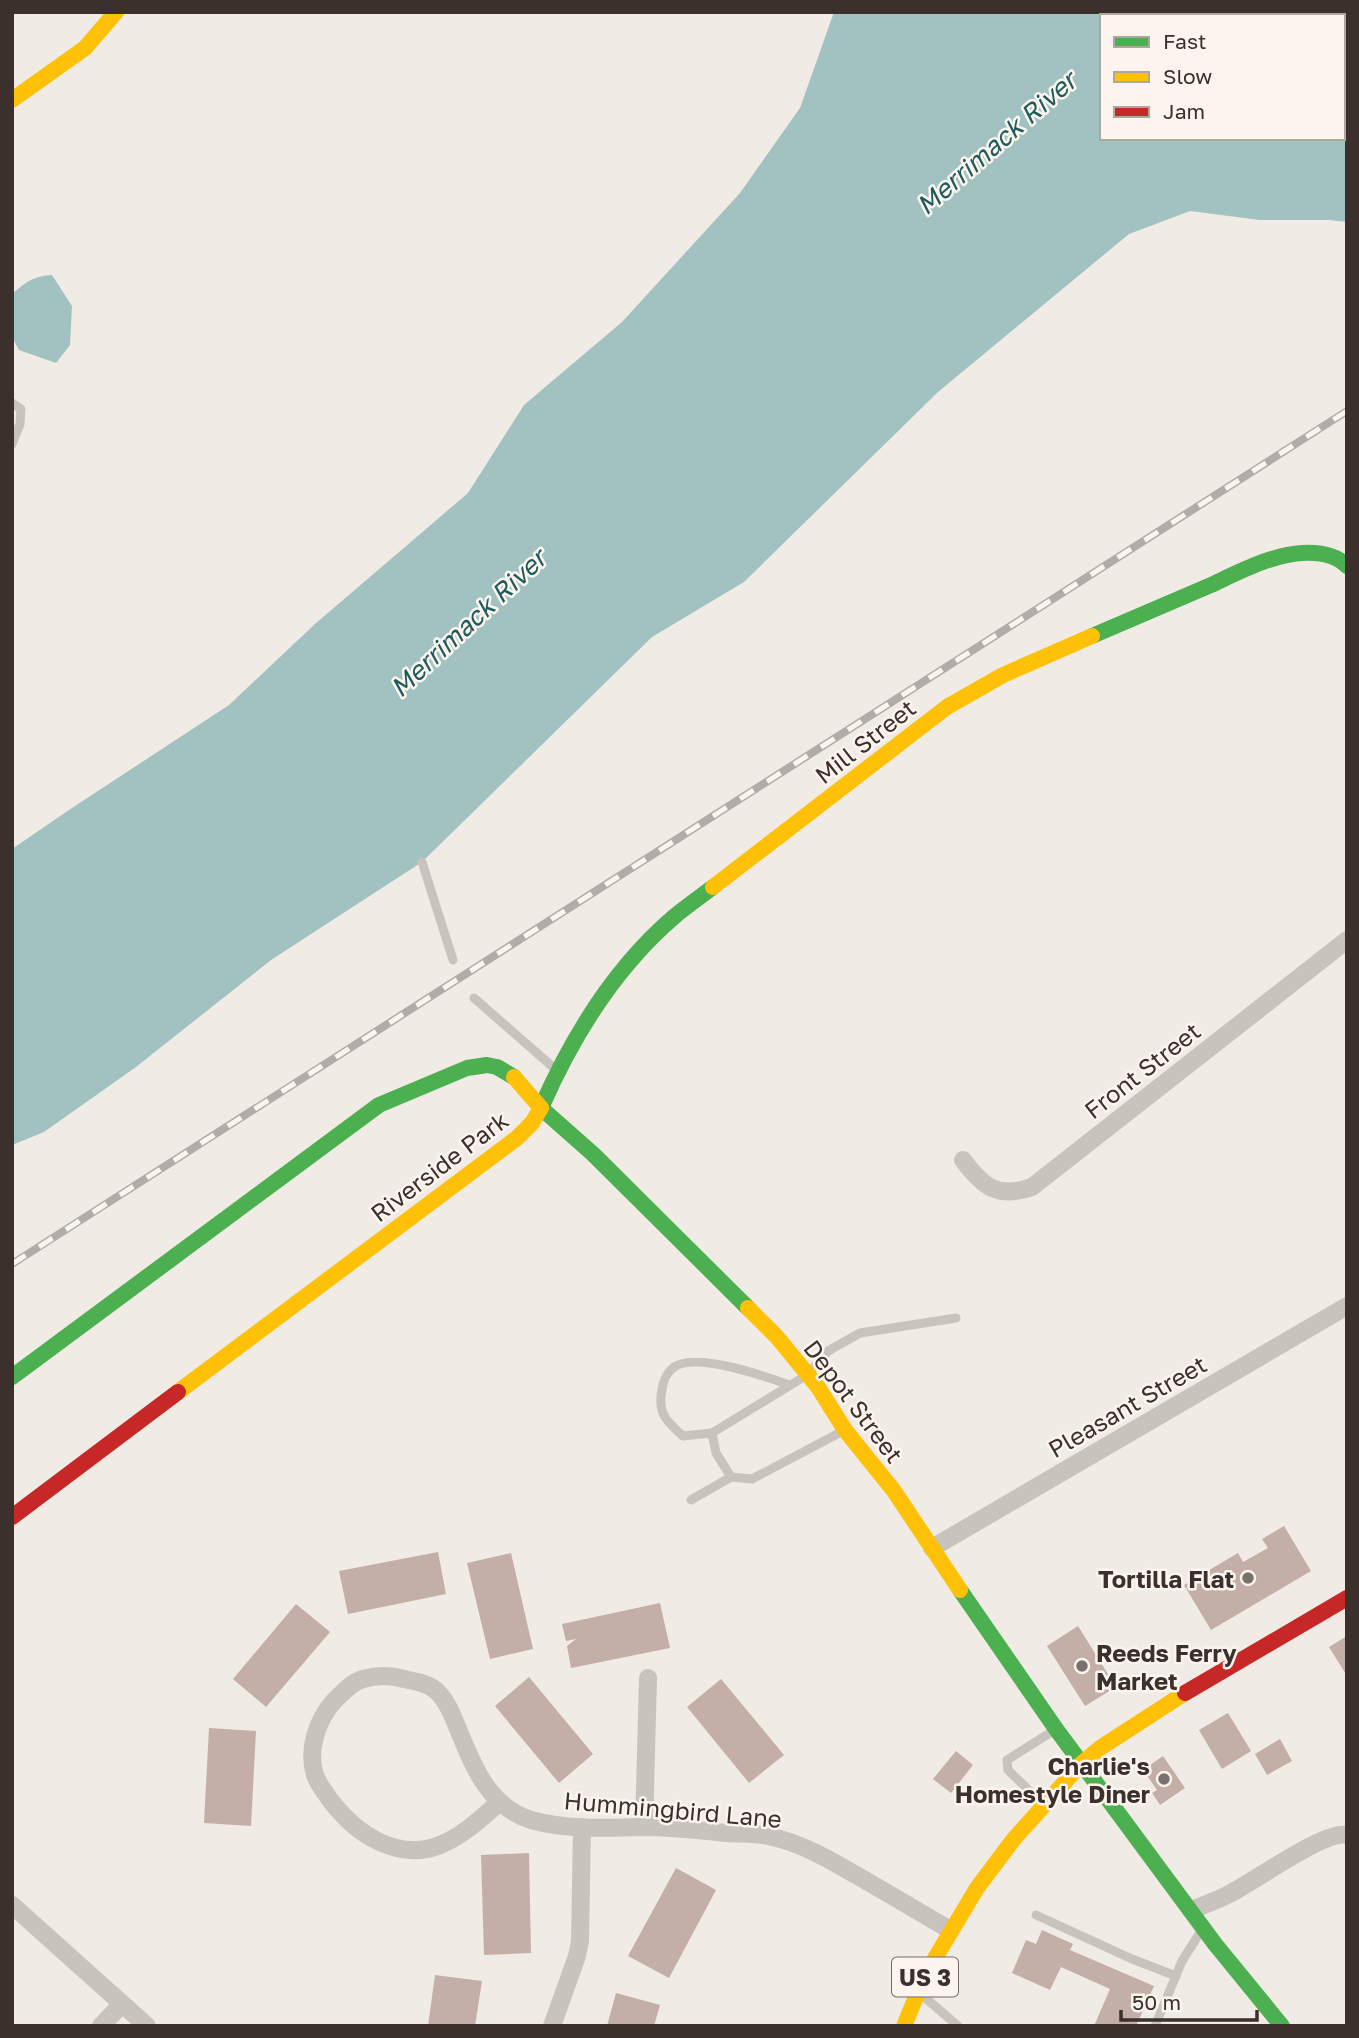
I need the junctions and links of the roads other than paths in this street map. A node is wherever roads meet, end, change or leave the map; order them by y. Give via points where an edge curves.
1 (116, 12) edge
2 (12, 100) edge
3 (12, 403) edge
4 (12, 444) edge
5 (1347, 566) edge
6 (422, 862) dead end
7 (1347, 940) edge
8 (453, 960) dead end
9 (474, 998) dead end
10 (558, 1071) junction
11 (541, 1108) junction
12 (963, 1160) dead end
13 (1347, 1306) edge
14 (956, 1318) dead end
15 (807, 1375) junction
16 (12, 1377) edge
17 (789, 1385) junction
18 (845, 1430) junction
19 (712, 1433) junction
20 (731, 1477) junction
21 (691, 1500) dead end
22 (12, 1517) edge
23 (932, 1548) junction
24 (1347, 1598) edge
25 (648, 1678) dead end
26 (1056, 1729) junction
27 (1081, 1763) junction
28 (500, 1802) junction
29 (1043, 1805) junction
30 (582, 1827) junction
31 (644, 1827) junction
32 (1347, 1835) edge
33 (12, 1905) edge
34 (1191, 1910) junction
35 (1036, 1915) dead end
36 (1204, 1926) junction
37 (950, 1930) junction
38 (1176, 1976) junction
39 (918, 1991) junction
40 (122, 2004) junction
41 (101, 2026) edge
42 (147, 2026) edge
43 (552, 2026) edge
44 (904, 2026) edge
45 (958, 2026) edge
46 (1155, 2026) edge
47 (1282, 2026) edge

1 - 2 street via 85,48
3 - 4 lane via 21,409
5 - 10 street, Mill Street via 1322,553 1301,553 1240,572 1003,675 947,707 666,924 614,979
6 - 8 lane
7 - 12 street, Front Street via 1032,1186 1000,1192 985,1186
9 - 10 lane
10 - 11 street, Mill Street
11 - 15 street, Depot Street via 776,1337
11 - 16 street, Riverside Park via 517,1080 499,1068 478,1065 379,1105
11 - 22 street, Riverside Park via 517,1138
13 - 23 street, Pleasant Street
14 - 15 lane via 860,1332 828,1352
15 - 17 lane
15 - 18 street, Depot Street
17 - 19 lane
17 - 19 lane via 697,1361 676,1366 664,1377 661,1408 665,1420 683,1436
18 - 20 lane via 752,1479
18 - 23 street, Depot Street
19 - 20 lane via 716,1453
20 - 21 lane
23 - 26 street, Depot Street
24 - 27 street, US 3 via 1192,1689
25 - 31 street
26 - 27 street, Depot Street
26 - 29 lane via 1007,1760 1008,1770
27 - 29 street, US 3
27 - 34 street, Depot Street
28 - 28 street, Hummingbird Lane via 476,1771 445,1701 434,1688 417,1681 378,1675 358,1680 327,1709 317,1729 312,1749 315,1775 340,1813 356,1828 396,1849 419,1851 439,1846
28 - 30 street, Hummingbird Lane via 531,1819
29 - 37 street, US 3 via 995,1862
30 - 31 street, Hummingbird Lane
30 - 43 street via 580,1941
31 - 37 street, Hummingbird Lane via 767,1836 791,1843 839,1865
32 - 34 street via 1321,1840 1228,1895
33 - 40 street
34 - 36 street, Depot Street
35 - 38 lane
36 - 38 lane
36 - 47 street, Depot Street
37 - 39 street, US 3
38 - 46 lane
39 - 44 street, US 3
39 - 45 lane
40 - 41 street
40 - 42 street

